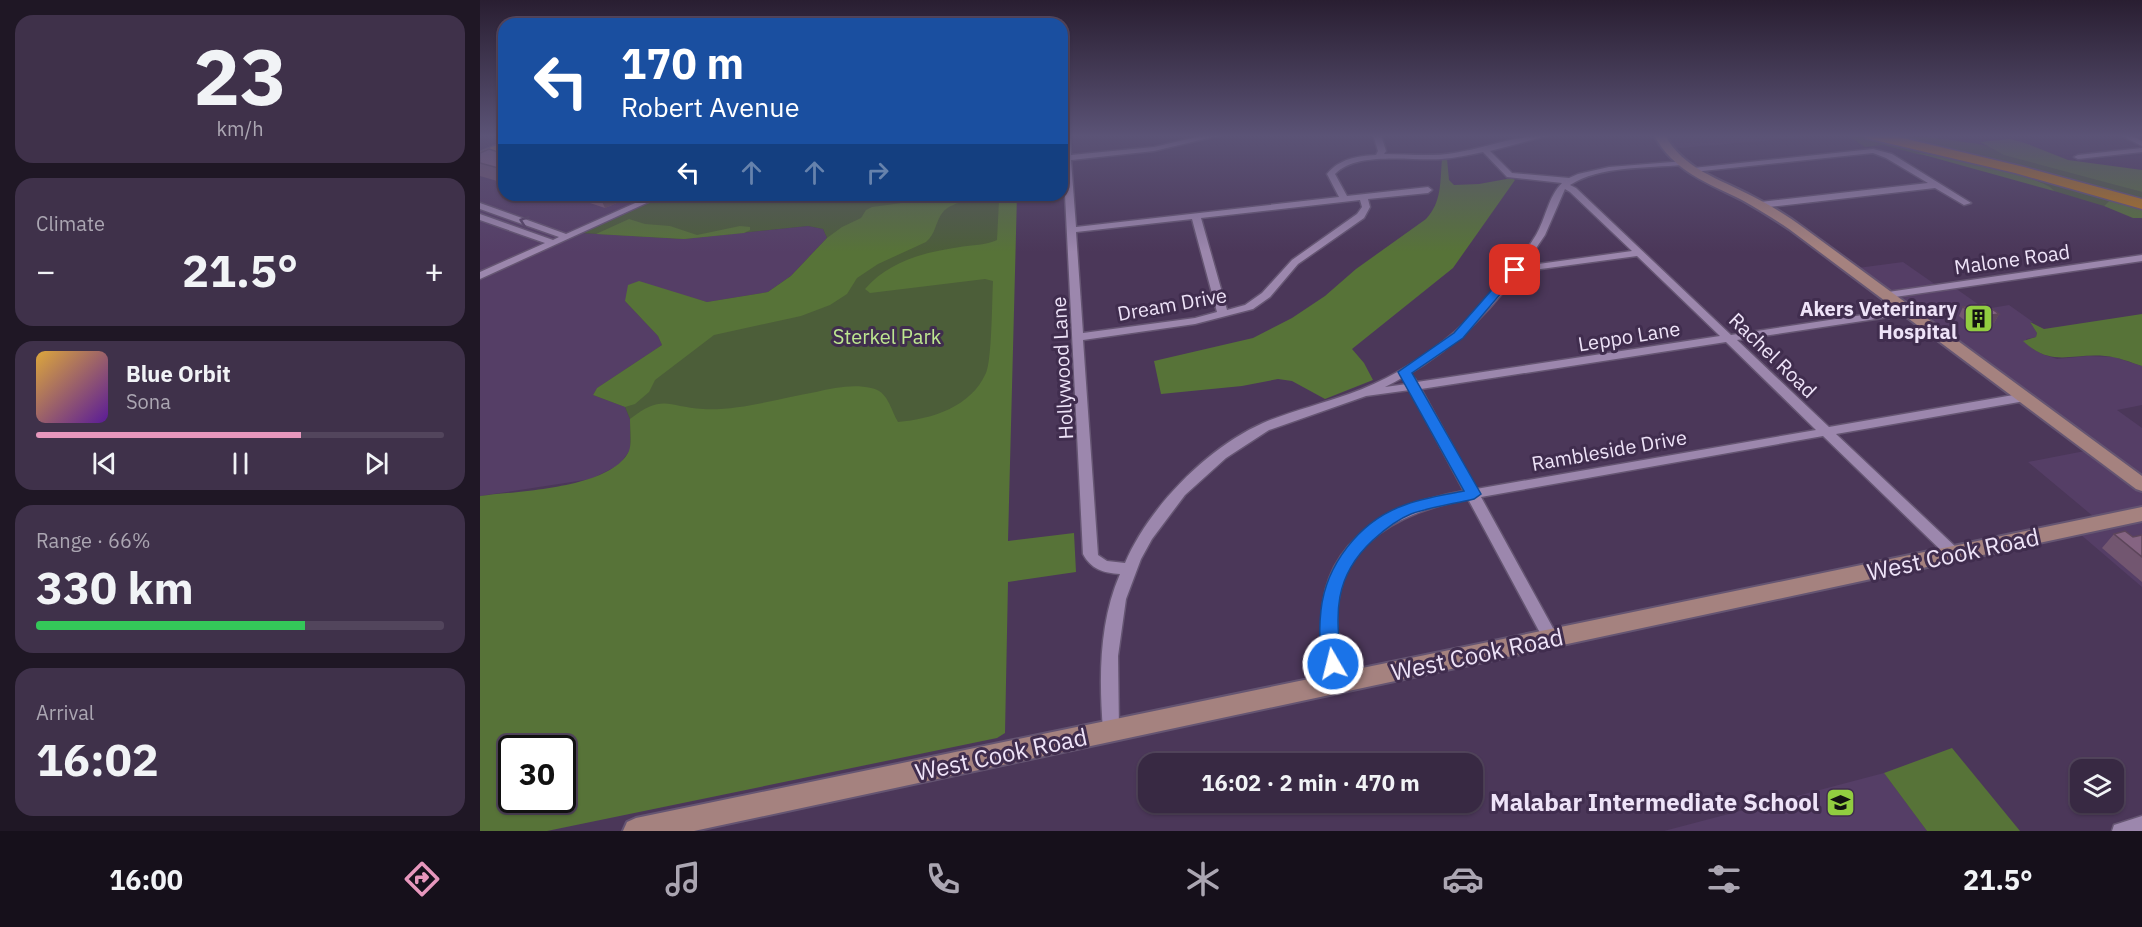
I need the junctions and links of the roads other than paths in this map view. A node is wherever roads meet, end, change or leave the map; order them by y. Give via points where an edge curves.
1 (1331, 174) edge
2 (1509, 174) edge
3 (1589, 174) edge
4 (1701, 174) edge
5 (1917, 174) edge
6 (2033, 174) edge
7 (2055, 174) edge
8 (1068, 176) edge
9 (1566, 183) junction
10 (1936, 185) junction
11 (1428, 190) dead end
12 (2142, 196) edge
13 (1363, 197) junction
14 (1344, 199) junction
15 (647, 201) edge
16 (1967, 203) dead end
17 (2142, 204) edge
18 (480, 206) edge
19 (1760, 206) junction
20 (1196, 216) junction
21 (480, 217) edge
22 (1071, 230) junction
23 (567, 237) junction
24 (553, 243) junction
25 (1640, 253) junction
26 (2142, 258) edge
27 (1515, 270) junction
28 (480, 276) edge
29 (1888, 295) junction
30 (1909, 311) junction
31 (1223, 315) junction
32 (1078, 337) junction
33 (1731, 338) junction
34 (1405, 372) junction
35 (1415, 387) junction
36 (1354, 396) junction
37 (2025, 397) junction
38 (1828, 432) junction
39 (2142, 485) edge
40 (1474, 494) junction
41 (2142, 514) edge
42 (1954, 554) junction
43 (1129, 569) junction
44 (1551, 639) junction
45 (1338, 684) junction
46 (1111, 730) junction
47 (2142, 825) edge
48 (636, 831) edge
49 (2121, 831) edge

1 - 14 street
2 - 9 street
3 - 9 street
4 - 19 main road
5 - 10 street
6 - 17 highway
7 - 12 highway
8 - 22 street, Hollywood Lane
9 - 25 street, Rachel Road
9 - 27 street via 1546,225
10 - 16 street
10 - 19 street
11 - 13 street
13 - 14 street
13 - 31 street, Dream Drive via 1366,207 1358,219 1295,262 1262,298 1249,307
14 - 20 street
15 - 23 street
23 -> 18 street
19 - 29 main road
20 - 22 street
20 - 31 street
21 - 24 street
22 - 32 street, Hollywood Lane
23 - 24 street
24 - 28 street
25 - 27 street
25 - 33 street, Rachel Road
26 - 29 street, Malone Road
27 - 34 street via 1458,335
29 - 30 main road
30 - 33 street, Leppo Lane
30 - 37 main road
31 - 32 street, Dream Drive
32 - 43 street, Hollywood Lane via 1090,554 1100,565
33 - 35 street, Leppo Lane
33 - 38 street, Rachel Road
34 - 35 street
34 - 36 street
35 - 36 street, Leppo Lane
35 - 40 street
36 - 43 street via 1263,428 1227,451 1177,496
37 - 38 street, Rambleside Drive
37 - 39 main road
38 - 40 street, Rambleside Drive
38 - 42 street, Rachel Road
40 - 44 street
40 - 45 street, Rambleside Drive via 1419,505 1392,516 1347,558 1334,582 1328,610
41 - 42 main road, West Cook Road
42 - 44 main road, West Cook Road
43 - 46 street via 1112,649
44 - 45 main road, West Cook Road
45 - 46 main road, West Cook Road
46 - 48 main road, West Cook Road
47 - 49 street

